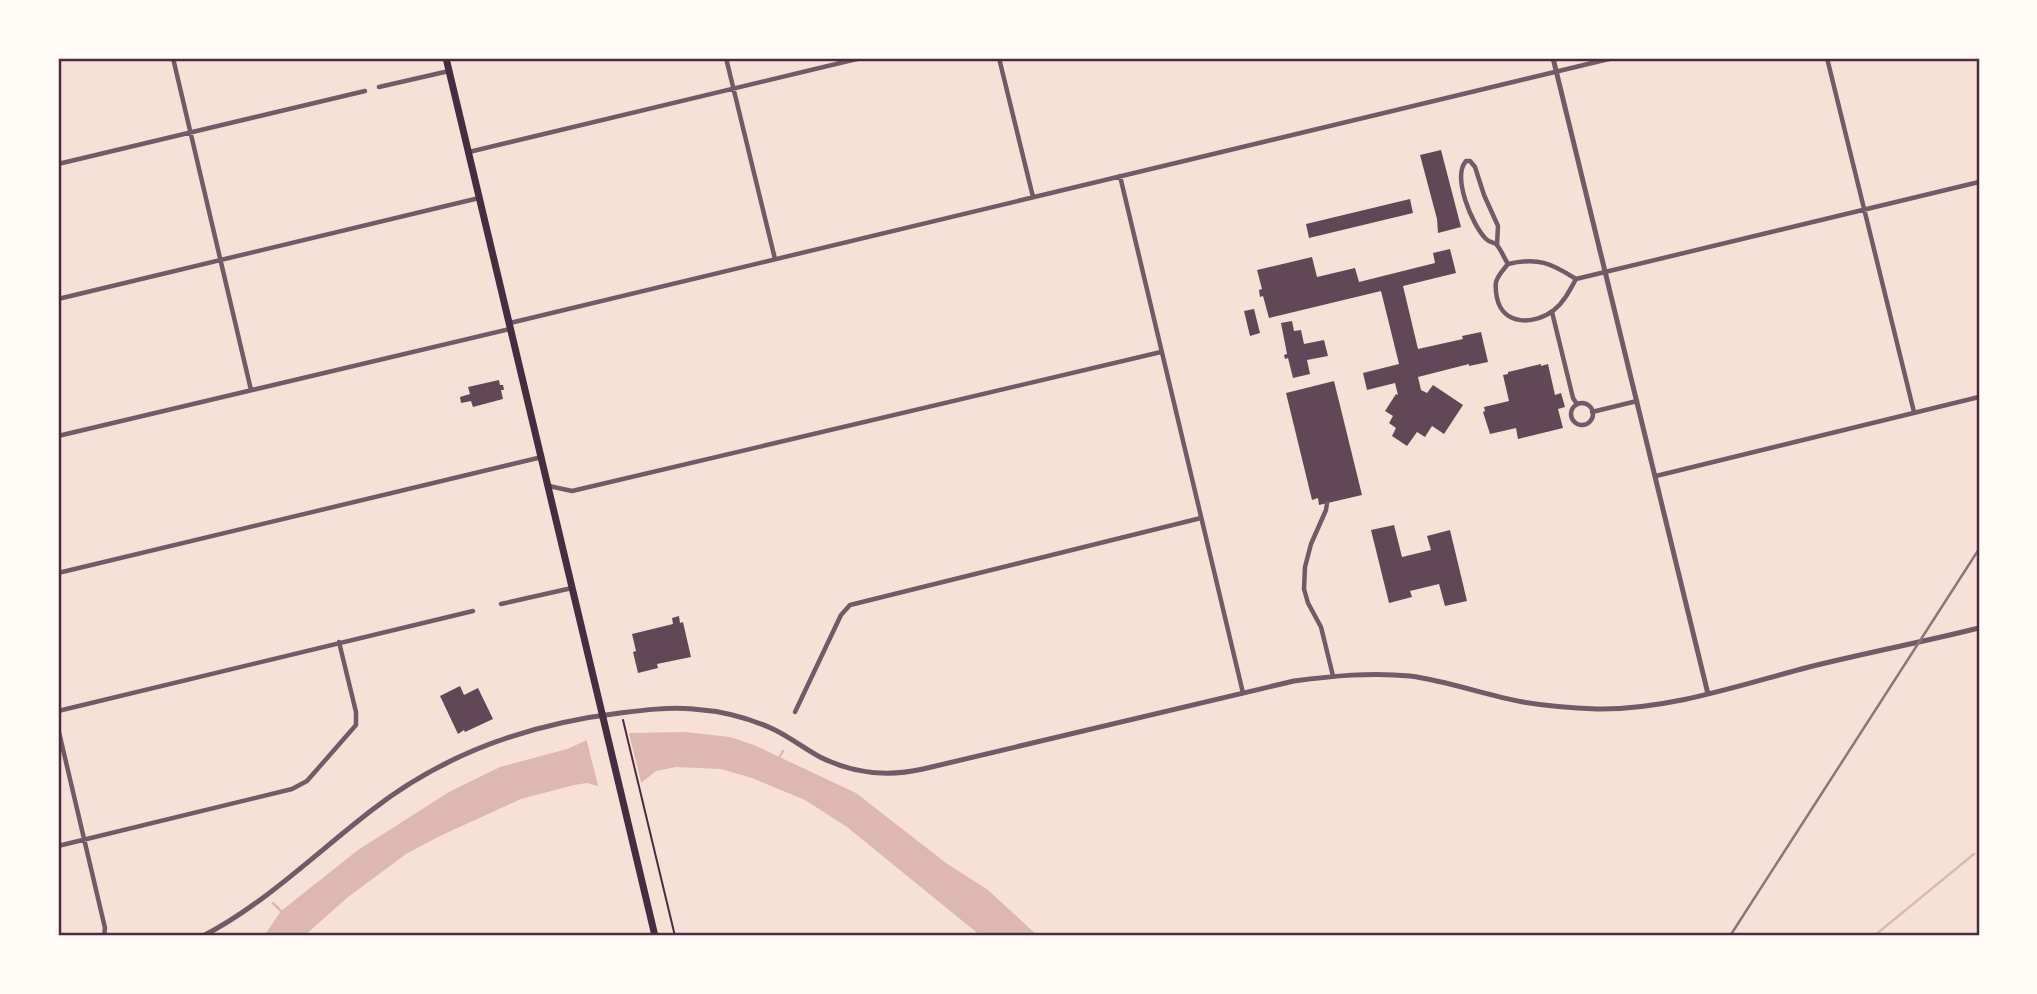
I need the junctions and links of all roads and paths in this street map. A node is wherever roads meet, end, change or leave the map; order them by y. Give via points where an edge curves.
1 (173, 58) edge
2 (446, 58) edge
3 (726, 58) edge
4 (861, 58) edge
5 (999, 58) edge
6 (1553, 58) edge
7 (1613, 58) edge
8 (1827, 58) edge
9 (449, 71) junction
10 (1556, 72) junction
11 (379, 87) dead end
12 (733, 89) junction
13 (365, 91) dead end
14 (190, 132) junction
15 (469, 152) junction
16 (58, 164) edge
17 (1120, 176) junction
18 (1979, 181) edge
19 (1032, 197) junction
20 (480, 198) junction
21 (1864, 209) junction
22 (1497, 245) junction
23 (775, 259) junction
24 (220, 260) junction
25 (1508, 264) junction
26 (1607, 272) junction
27 (1576, 279) junction
28 (58, 299) edge
29 (1552, 312) junction
30 (510, 326) junction
31 (1161, 352) junction
32 (251, 390) junction
33 (1979, 397) edge
34 (1638, 400) junction
35 (1577, 404) junction
36 (1592, 412) junction
37 (1914, 412) junction
38 (58, 436) edge
39 (542, 457) junction
40 (1656, 475) junction
41 (549, 486) junction
42 (1326, 503) dead end
43 (1201, 518) junction
44 (58, 573) edge
45 (572, 588) junction
46 (502, 604) dead end
47 (473, 611) dead end
48 (1979, 628) edge
49 (339, 642) junction
50 (1333, 676) junction
51 (1243, 693) junction
52 (1708, 694) junction
53 (58, 710) edge
54 (795, 712) dead end
55 (602, 715) junction
56 (58, 727) edge
57 (625, 729) dead end
58 (84, 840) junction
59 (58, 846) edge
60 (105, 928) junction
61 (104, 936) edge
62 (111, 936) edge
63 (203, 936) edge
64 (655, 936) edge
65 (675, 936) edge

1 - 14 street
2 - 9 main road
3 - 12 street
4 - 12 street
5 - 19 street
6 - 10 street
7 - 10 street
8 - 21 street
9 - 11 street
9 - 15 main road
10 - 17 street
10 - 26 street
12 - 15 street
12 - 23 street
13 - 14 street
14 - 16 street
14 - 24 street
15 - 20 main road
17 - 19 street
17 - 31 street
18 - 21 street
19 - 23 street
20 - 24 street
20 - 30 main road
21 - 26 street
21 - 37 street
22 - 22 street via 1498,226 1475,167 1466,161 1461,186 1472,217 1486,239
22 - 25 street
23 - 30 street
24 - 28 street
24 - 32 street
25 - 27 street via 1538,261
25 - 29 street via 1495,289 1504,313 1530,321
26 - 27 street
26 - 34 street
27 - 29 street
29 - 35 street
30 - 32 street
30 - 39 main road
31 - 41 street via 572,491
31 - 43 street
32 - 38 street
33 - 37 street
34 - 36 street
34 - 40 street
35 - 36 street via 1586,404
35 - 36 street via 1571,412 1577,424 1587,423
37 - 40 street
39 - 41 main road
39 - 44 street
40 - 52 street
41 - 45 main road
42 - 50 street via 1311,544 1304,589 1321,626
43 - 51 street
43 - 54 street via 850,604
45 - 46 street
45 - 55 main road
47 - 49 street
48 - 52 street
49 - 53 street
49 - 58 street via 356,725 307,781 292,789
50 - 51 street
50 - 52 street via 1409,676 1522,702 1597,709 1661,704
51 - 55 street via 891,774 831,762 760,723 710,711 653,709
55 - 63 street via 531,729 433,769 373,809 261,901
55 - 64 main road
56 - 58 street
57 - 65 path
58 - 59 street
58 - 60 street
60 - 61 street
60 - 62 street

